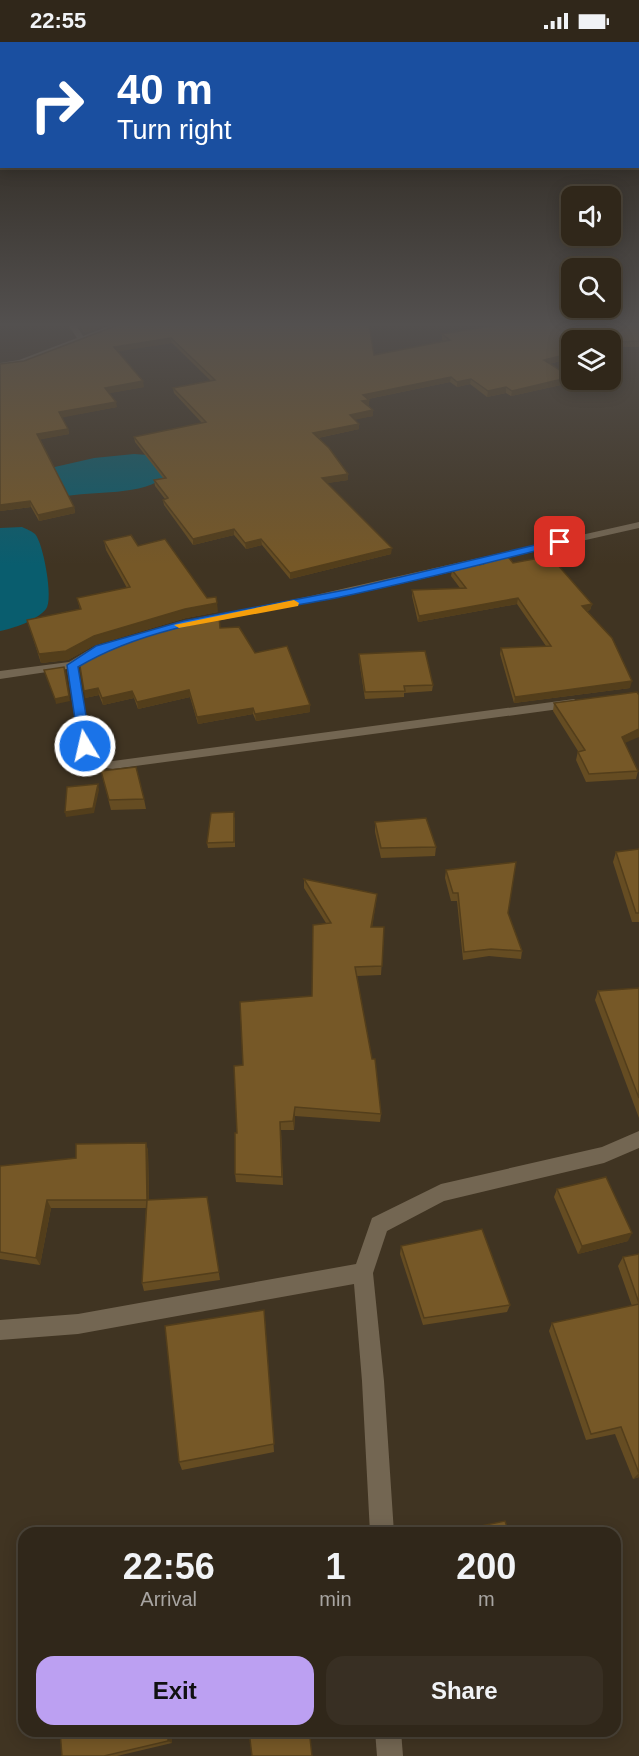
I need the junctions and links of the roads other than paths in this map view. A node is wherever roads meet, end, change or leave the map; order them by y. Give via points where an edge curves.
1 (639, 525) edge
2 (186, 623) edge
3 (126, 640) edge
4 (72, 665) junction
5 (0, 675) edge
6 (593, 700) edge
7 (639, 1139) edge
8 (363, 1273) junction
9 (0, 1330) edge
10 (382, 1527) edge
11 (388, 1737) edge
12 (390, 1756) edge

1 - 2 street via 350,592
3 - 4 street
4 - 5 street
4 - 6 street via 85,746 93,762 113,765
7 - 8 street via 604,1155 441,1193 379,1225
8 - 9 street via 78,1324
8 - 10 street
11 - 12 street

